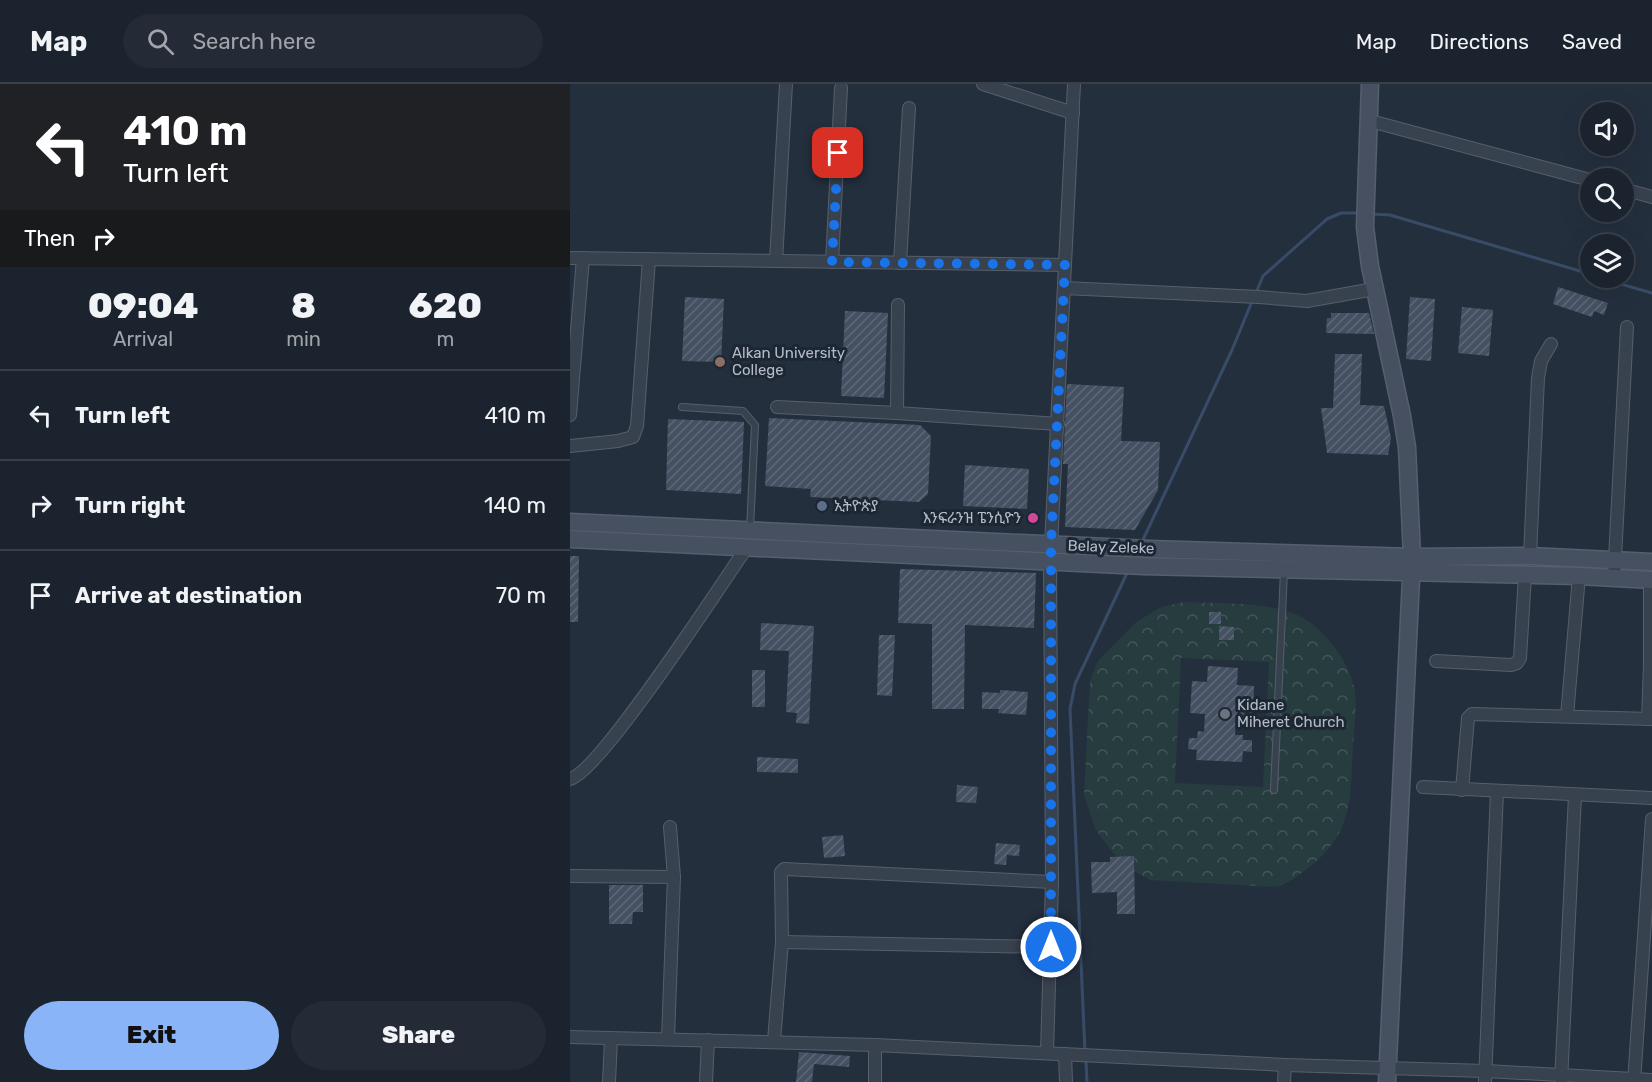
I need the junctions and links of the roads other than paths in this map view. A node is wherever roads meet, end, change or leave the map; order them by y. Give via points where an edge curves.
1 (786, 84) edge
2 (983, 84) edge
3 (1074, 84) edge
4 (1370, 84) edge
5 (841, 88) dead end
6 (909, 108) dead end
7 (1073, 113) junction
8 (1378, 123) dead end
9 (1580, 177) edge
10 (1634, 192) edge
11 (1652, 196) edge
12 (576, 258) edge
13 (649, 259) junction
14 (776, 261) junction
15 (832, 262) junction
16 (900, 263) junction
17 (1065, 265) junction
18 (1064, 288) junction
19 (1374, 289) junction
20 (898, 305) dead end
21 (1627, 327) dead end
22 (1551, 344) dead end
23 (682, 407) dead end
24 (777, 407) dead end
25 (897, 413) junction
26 (570, 415) edge
27 (1058, 424) junction
28 (570, 446) edge
29 (570, 522) edge
30 (748, 538) junction
31 (570, 539) edge
32 (1050, 553) junction
33 (1530, 556) junction
34 (1614, 560) junction
35 (1652, 562) edge
36 (1412, 566) junction
37 (1284, 570) junction
38 (1525, 575) junction
39 (1579, 576) junction
40 (1614, 578) junction
41 (1651, 580) edge
42 (1436, 661) dead end
43 (1651, 664) edge
44 (1567, 716) junction
45 (1650, 719) edge
46 (570, 779) edge
47 (1423, 787) dead end
48 (1274, 790) dead end
49 (1462, 790) junction
50 (1497, 791) junction
51 (1575, 795) junction
52 (1652, 798) edge
53 (1652, 819) edge
54 (670, 826) dead end
55 (570, 876) edge
56 (674, 877) junction
57 (1052, 882) junction
58 (782, 942) junction
59 (1051, 947) junction
60 (570, 1037) edge
61 (668, 1038) junction
62 (611, 1039) junction
63 (708, 1040) junction
64 (774, 1041) junction
65 (875, 1045) junction
66 (1047, 1052) junction
67 (1070, 1055) junction
68 (1285, 1065) junction
69 (1387, 1075) edge
70 (1485, 1076) edge
71 (1562, 1078) edge
72 (1652, 1080) edge
73 (1634, 1081) edge
74 (609, 1082) edge
75 (706, 1082) edge
76 (875, 1082) edge
77 (1066, 1082) edge
78 (1284, 1082) edge

1 - 14 street
2 - 7 street
3 - 7 street
4 - 19 street via 1365,227
5 - 15 street
6 - 16 street
7 - 17 street
8 - 9 street
10 - 11 street
12 - 13 street
12 - 26 street
13 - 14 street
13 - 28 street via 633,437
14 - 15 street
15 - 16 street
16 - 17 street
17 - 18 street
18 - 19 street via 1306,301
18 - 27 street
19 - 36 street via 1407,447
20 - 25 street
21 - 34 street
22 - 33 street via 1541,361 1538,378
23 - 30 lane via 743,411 755,425
24 - 25 street
25 - 27 street
27 - 32 street
29 - 30 street, Belay Zeleke
30 - 31 street, Belay Zeleke
30 - 32 street, Belay Zeleke
30 - 46 street via 622,728 580,775
32 - 36 street, Belay Zeleke via 1123,548
32 - 37 street, Belay Zeleke via 1119,565
32 - 57 street
33 - 34 street, Belay Zeleke
33 - 36 street, Belay Zeleke
34 - 35 street, Belay Zeleke
34 - 40 street
36 - 37 street, Belay Zeleke
36 - 38 street, Belay Zeleke
36 - 69 street
37 - 48 lane
38 - 39 street, Belay Zeleke
38 - 42 street via 1517,663
39 - 40 street, Belay Zeleke
39 - 44 street
40 - 41 street, Belay Zeleke
41 - 43 street
43 - 45 street
44 - 45 street
44 - 49 street via 1469,715
47 - 49 street
49 - 50 street
50 - 51 street
50 - 70 street
51 - 52 street
51 - 71 street
53 - 73 street
54 - 56 street
55 - 56 street
56 - 61 street
57 - 58 street via 788,868 781,872
57 - 59 street
58 - 59 street
58 - 64 street
59 - 66 street
60 - 62 street
61 - 62 street
61 - 63 street
62 - 74 street
63 - 64 street
63 - 75 street
64 - 65 street
65 - 66 street
65 - 76 street
66 - 67 street
67 - 68 street
67 - 77 street
68 - 69 street
68 - 78 street
69 - 70 street
70 - 71 street
71 - 73 street
72 - 73 street

